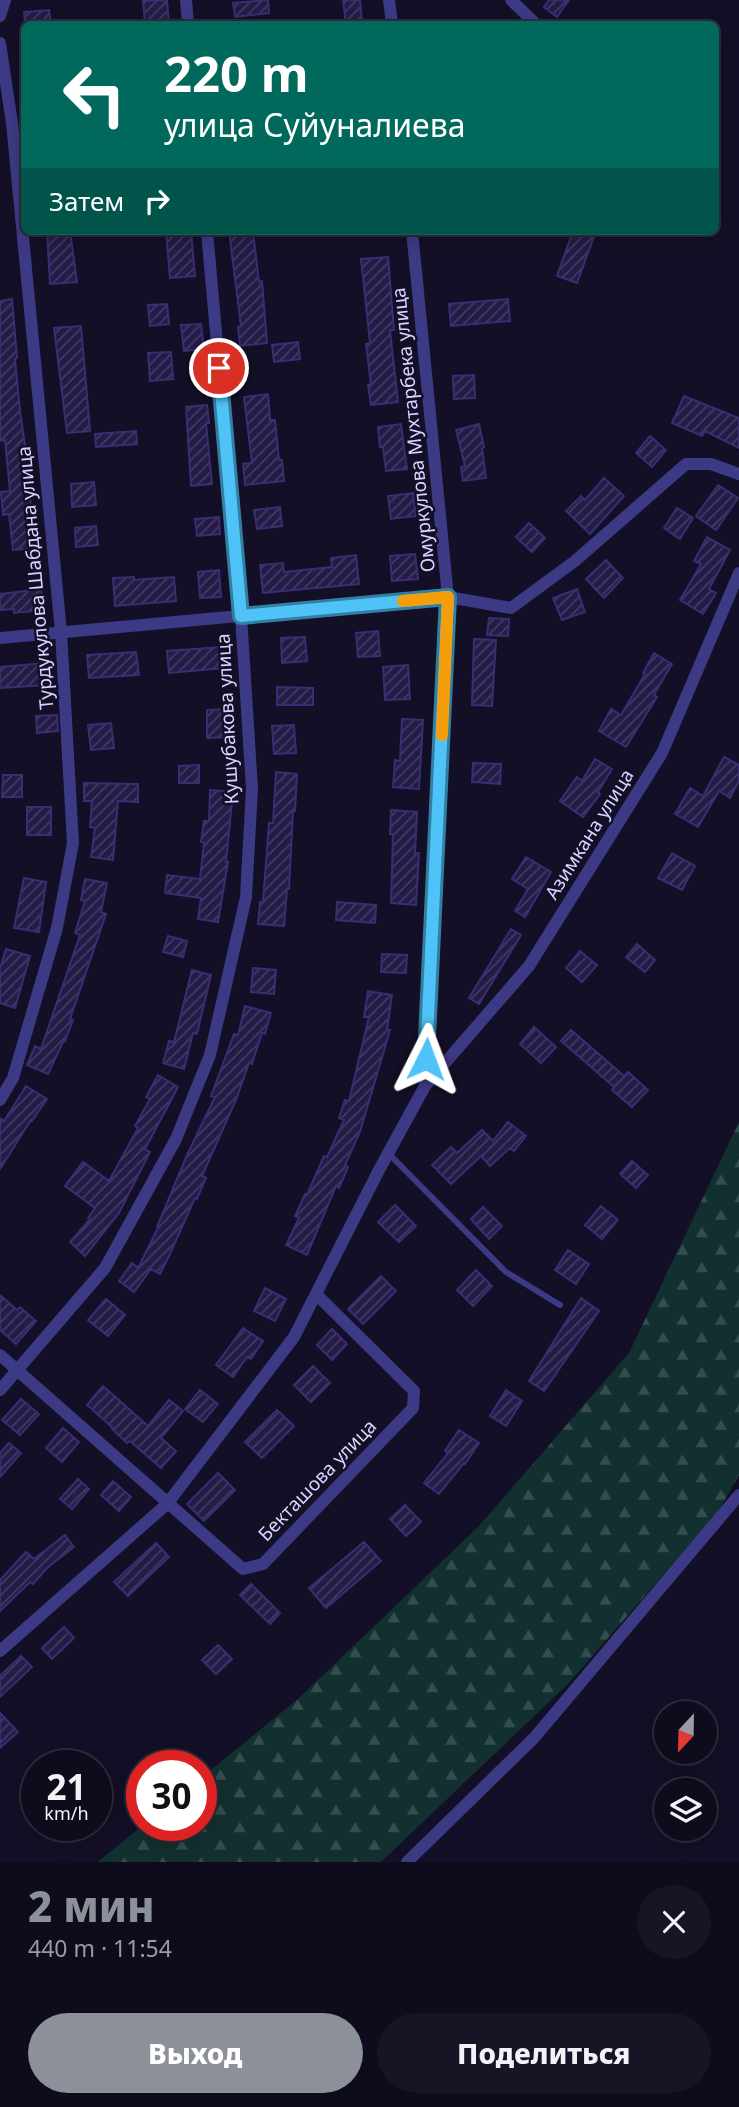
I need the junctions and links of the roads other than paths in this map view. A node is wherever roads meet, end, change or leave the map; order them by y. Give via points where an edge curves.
1 (5, 0) edge
2 (186, 0) edge
3 (390, 0) edge
4 (511, 0) edge
5 (0, 16) edge
6 (188, 21) edge
7 (392, 21) edge
8 (533, 21) edge
9 (0, 43) edge
10 (21, 216) edge
11 (23, 235) edge
12 (207, 235) edge
13 (412, 235) edge
14 (739, 474) edge
15 (739, 573) edge
16 (448, 597) junction
17 (241, 616) junction
18 (61, 632) junction
19 (0, 638) edge
20 (425, 1086) junction
21 (0, 1100) edge
22 (389, 1153) junction
23 (316, 1294) junction
24 (560, 1305) dead end
25 (0, 1355) edge
26 (18, 1370) junction
27 (0, 1390) edge
28 (739, 1495) edge
29 (167, 1504) junction
30 (0, 1651) edge
31 (407, 1862) edge

1 - 5 street
2 - 6 street
3 - 7 street
4 - 8 street
9 - 10 street, Турдукулова Шабдана улица
11 - 18 street, Турдукулова Шабдана улица
12 - 17 street, Кушубакова улица
13 - 16 street, Омуркулова Мухтарбека улица
14 - 16 street via 711,464 686,464 575,561 511,608
15 - 20 street, Азимкана улица via 662,754 529,966
16 - 17 street
16 - 20 street, Омуркулова Мухтарбека улица
17 - 18 street
17 - 26 street, Кушубакова улица via 252,789 246,897 209,1055 176,1139 106,1268
18 - 19 street
18 - 21 street, Турдукулова Шабдана улица via 73,843 57,928 13,1077
20 - 22 street, Омуркулова Мухтарбека улица
22 - 23 street, Омуркулова Мухтарбека улица
22 - 24 lane via 506,1272
23 - 29 street, Омуркулова Мухтарбека улица via 294,1337
23 - 29 street, Бекташова улица via 414,1391 413,1409 263,1564 243,1569
25 - 26 street, Бекташова улица
26 - 27 street, Кушубакова улица
26 - 29 street, Бекташова улица
28 - 31 street via 534,1738
29 - 30 street, Омуркулова Мухтарбека улица

